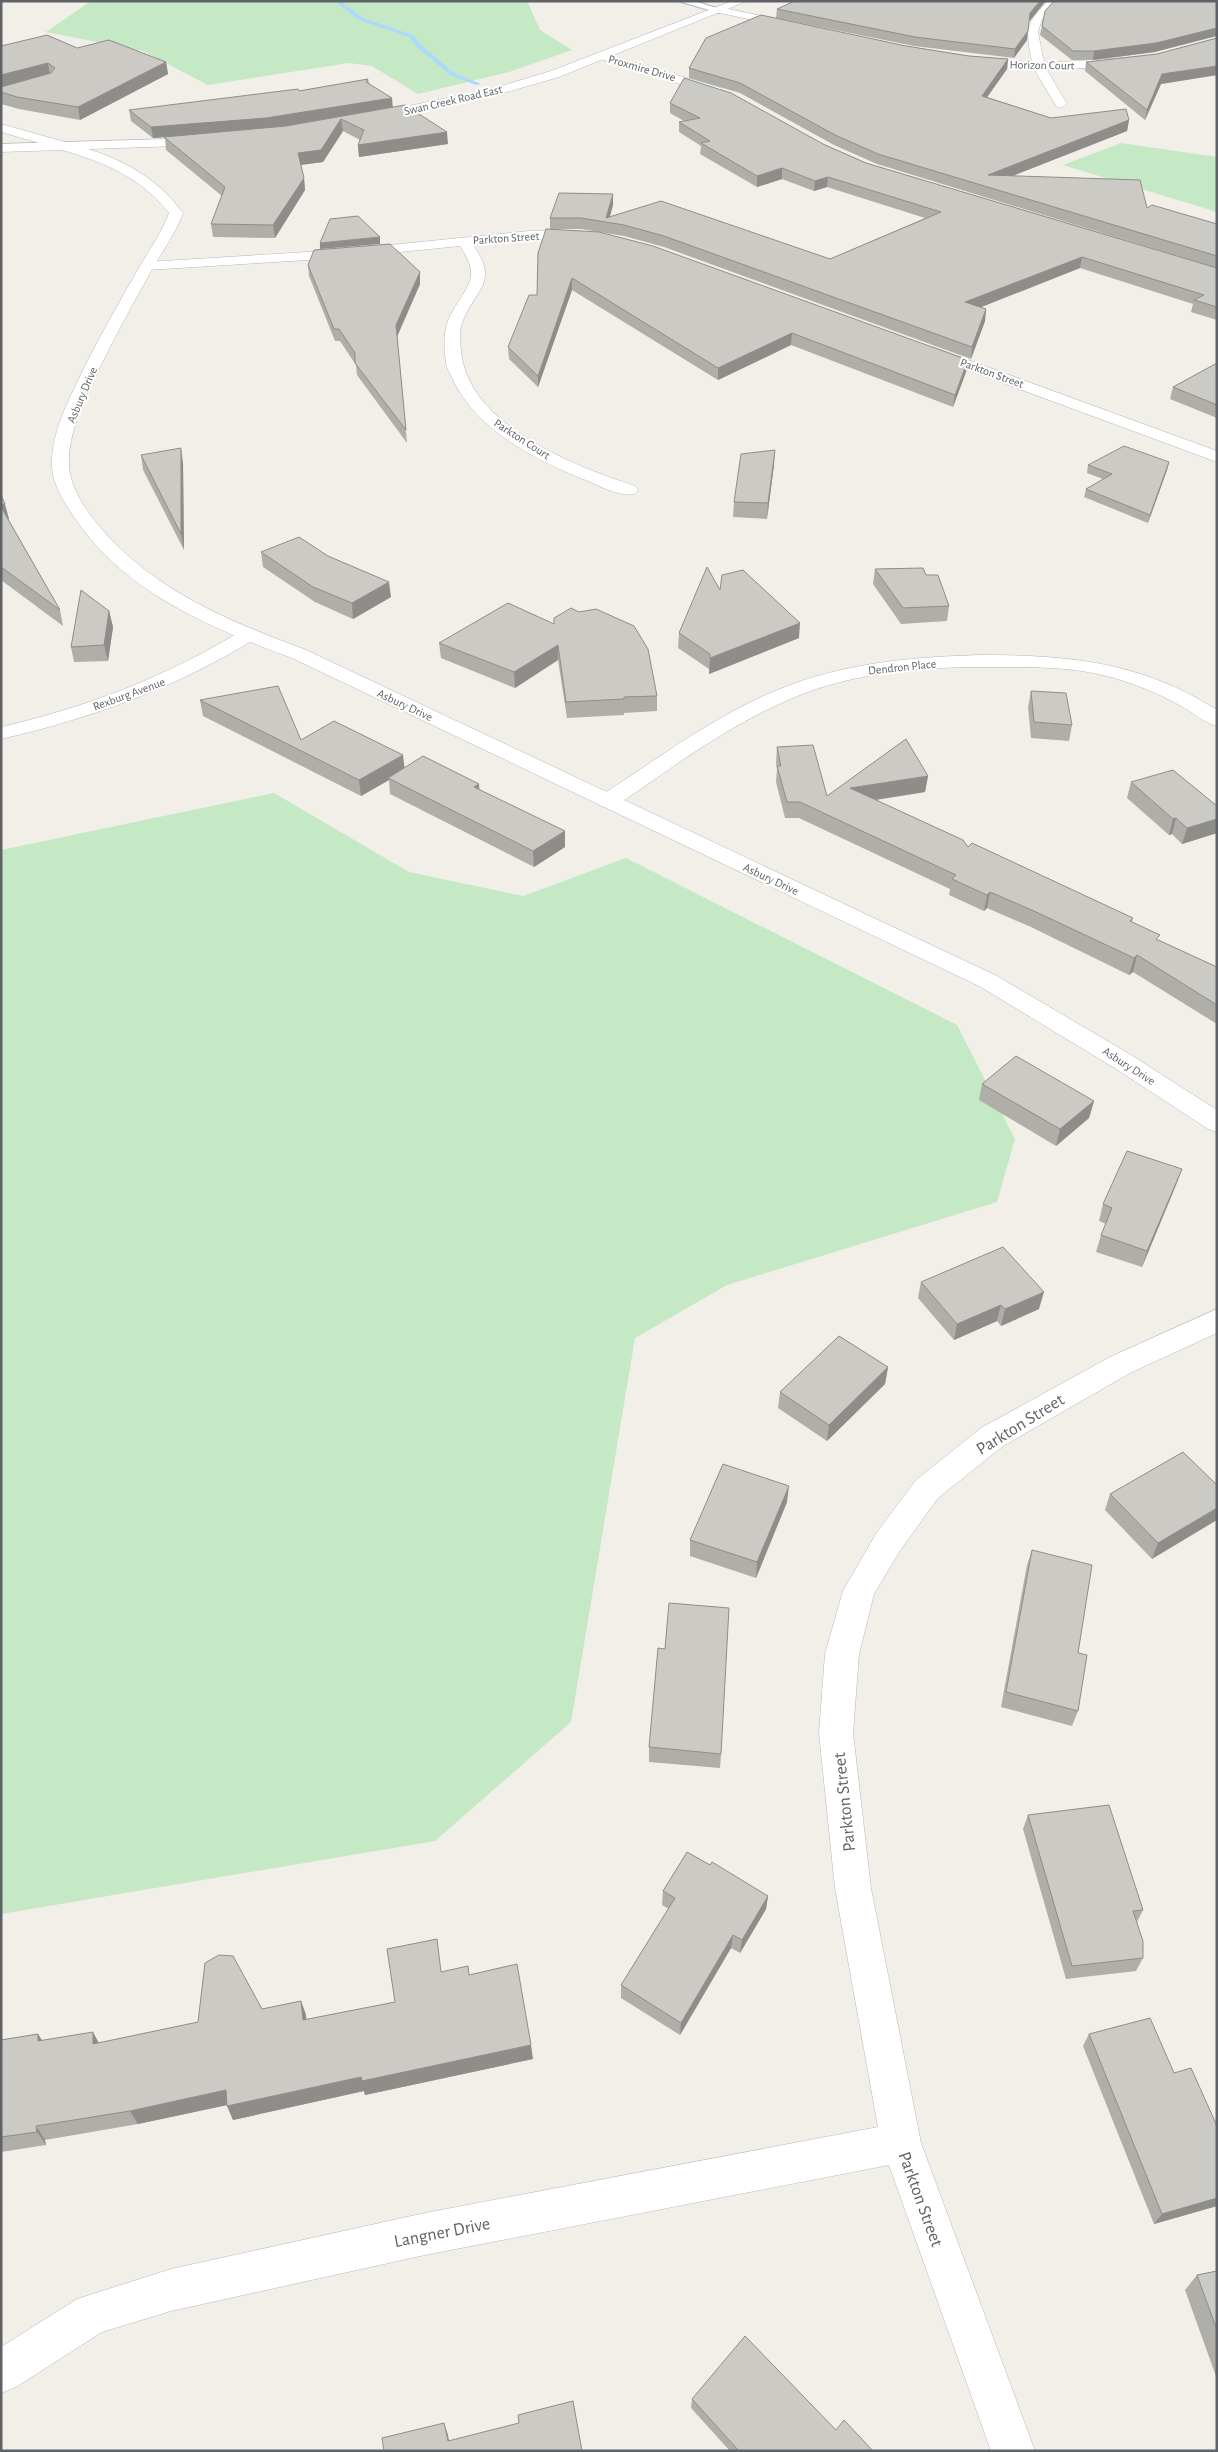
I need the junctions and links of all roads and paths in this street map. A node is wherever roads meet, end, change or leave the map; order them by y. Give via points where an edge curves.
1 (682, 1) edge
2 (742, 1) edge
3 (1054, 1) edge
4 (719, 10) junction
5 (803, 28) edge
6 (601, 56) junction
7 (959, 59) edge
8 (1134, 61) edge
9 (1038, 67) junction
10 (727, 95) edge
11 (1062, 104) dead end
12 (360, 120) edge
13 (1, 128) edge
14 (212, 141) edge
15 (67, 147) junction
16 (1, 148) edge
17 (599, 237) edge
18 (463, 241) junction
19 (148, 266) junction
20 (920, 347) edge
21 (1217, 457) edge
22 (629, 490) dead end
23 (248, 635) junction
24 (1217, 720) edge
25 (1, 733) edge
26 (608, 801) junction
27 (1217, 1123) edge
28 (1217, 1320) edge
29 (901, 2143) junction
30 (1, 2372) edge
31 (1013, 2451) edge

1 - 4 lane
2 - 4 street, Swan Creek Road East
3 - 9 street via 1032,26
4 - 5 street
4 - 6 street, Swan Creek Road East
6 - 10 street, Proxmire Drive
6 - 12 street, Swan Creek Road East via 555,74 493,92
7 - 9 street, Horizon Court
8 - 9 street, Horizon Court
9 - 11 street
13 - 15 street, Asbury Drive
14 - 15 street
15 - 16 street
15 - 19 street, Asbury Drive via 97,155 149,182 165,196 176,213
17 - 18 street, Parkton Street via 530,235
18 - 19 street, Parkton Street via 340,254
18 - 22 street, Parkton Court via 476,259 480,278 458,314 452,336 453,362 460,383 491,419 527,444 583,474
19 - 23 street, Asbury Drive via 78,397 66,433 62,477 80,513 121,563 200,615
20 - 21 street, Parkton Street
23 - 25 street, Rexburg Avenue via 184,674 128,697
23 - 26 street, Asbury Drive via 298,654
24 - 26 street, Dendron Place via 1163,689 1107,670 1081,665 1042,661 965,661 875,669 800,688 759,706 714,731
26 - 27 street, Asbury Drive via 988,981 1122,1060
28 - 29 street, Parkton Street via 1120,1366 992,1437 927,1489 888,1542 859,1591 842,1654 836,1733 853,1888
29 - 30 street, Langner Drive via 425,2234 171,2290 92,2314
29 - 31 street, Parkton Street

